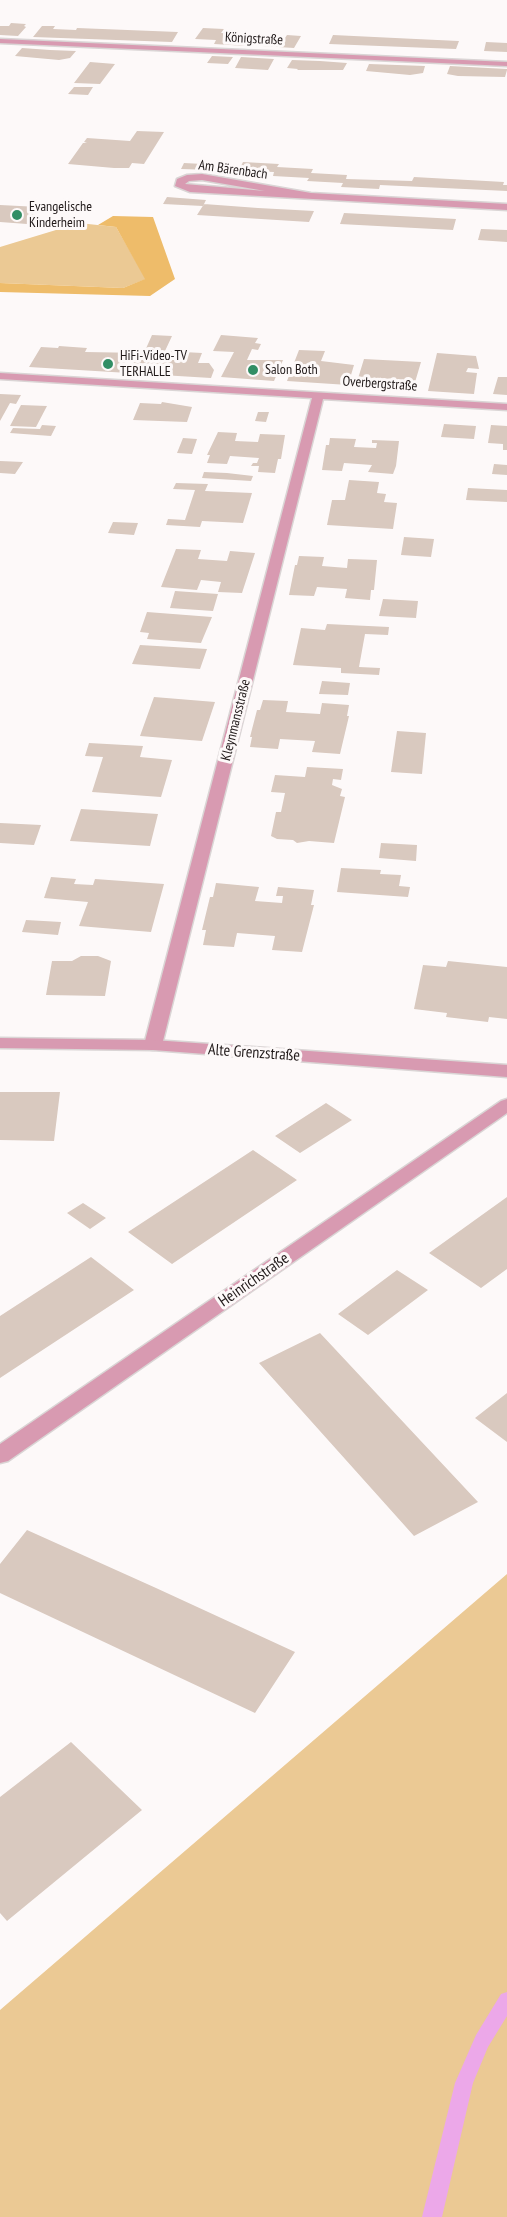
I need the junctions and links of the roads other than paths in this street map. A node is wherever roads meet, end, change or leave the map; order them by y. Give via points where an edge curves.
1 (0, 41) edge
2 (507, 64) edge
3 (308, 195) junction
4 (507, 207) edge
5 (0, 376) edge
6 (318, 395) junction
7 (507, 407) edge
8 (0, 1043) edge
9 (153, 1045) junction
10 (507, 1071) edge
11 (507, 1105) edge
12 (0, 1455) edge

1 - 2 street, Königstraße
3 - 3 street, Am Bärenbach via 190,189 180,186 180,181 202,177
3 - 4 street, Am Bärenbach
5 - 6 street, Overbergstraße
6 - 7 street, Overbergstraße
6 - 9 street, Kleynmansstraße
8 - 9 street, Alte Grenzstraße
9 - 10 street, Alte Grenzstraße
11 - 12 street, Heinrichstraße

